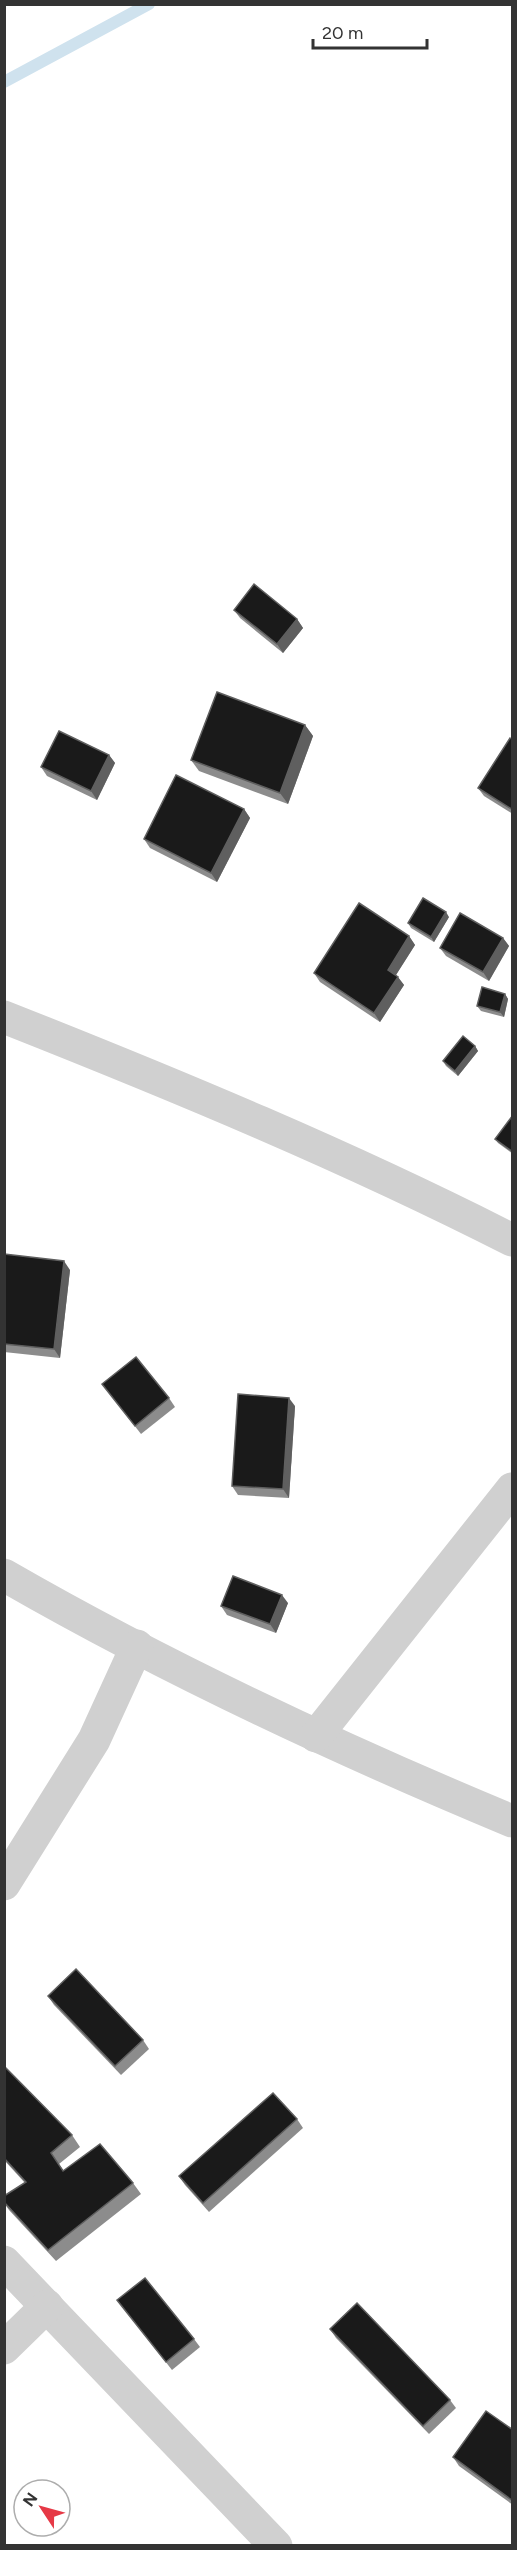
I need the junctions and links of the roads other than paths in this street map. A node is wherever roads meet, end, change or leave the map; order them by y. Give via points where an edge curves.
1 (4, 1017) edge
2 (513, 1240) edge
3 (513, 1489) edge
4 (4, 1575) edge
5 (137, 1646) junction
6 (316, 1736) junction
7 (513, 1821) edge
8 (4, 1884) edge
9 (4, 2262) edge
10 (47, 2306) junction
11 (4, 2348) edge
12 (276, 2546) edge

1 - 2 street via 191,1091 420,1193
3 - 6 street
4 - 5 street
5 - 6 street
5 - 8 street via 94,1740
6 - 7 street
9 - 10 street
10 - 11 street
10 - 12 street

